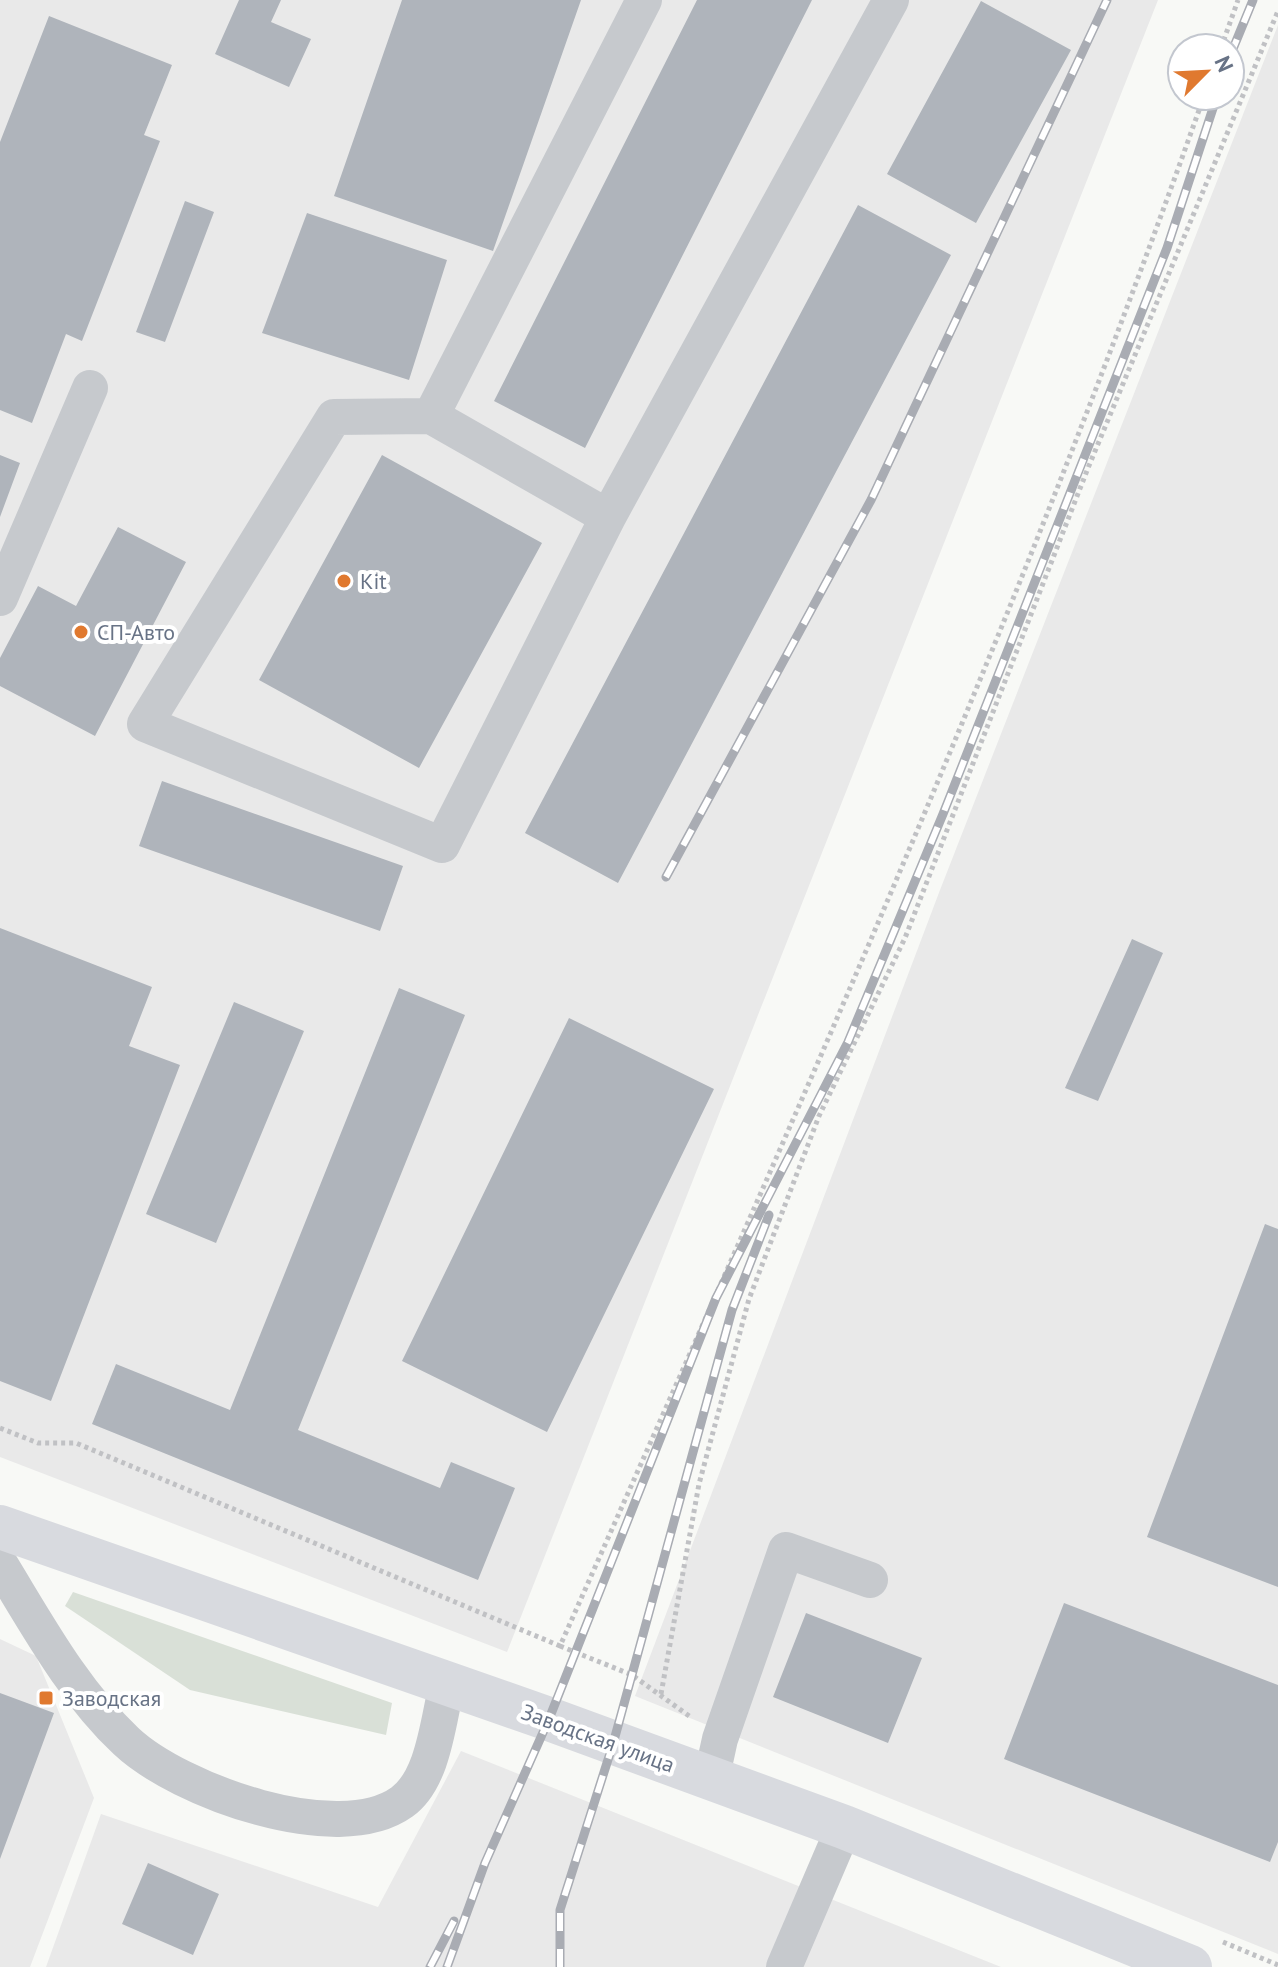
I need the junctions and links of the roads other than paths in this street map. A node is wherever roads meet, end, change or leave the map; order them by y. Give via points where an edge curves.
1 (644, 0) edge
2 (891, 0) edge
3 (90, 388) dead end
4 (431, 416) junction
5 (608, 517) junction
6 (0, 598) edge
7 (0, 1527) edge
8 (0, 1564) edge
9 (870, 1580) dead end
10 (447, 1685) junction
11 (711, 1780) junction
12 (844, 1827) junction
13 (784, 1967) edge
14 (1190, 1967) edge

1 - 4 street
2 - 5 street
3 - 6 street
4 - 5 street
4 - 5 street via 334,417 145,724 442,845
7 - 10 main road, Заводская улица
8 - 10 street via 71,1680 128,1743 198,1786 282,1815 364,1819 403,1801 424,1773
9 - 11 street via 786,1550 720,1739
10 - 11 main road, Заводская улица
11 - 12 main road, Заводская улица
12 - 13 street
12 - 14 main road, Заводская улица

